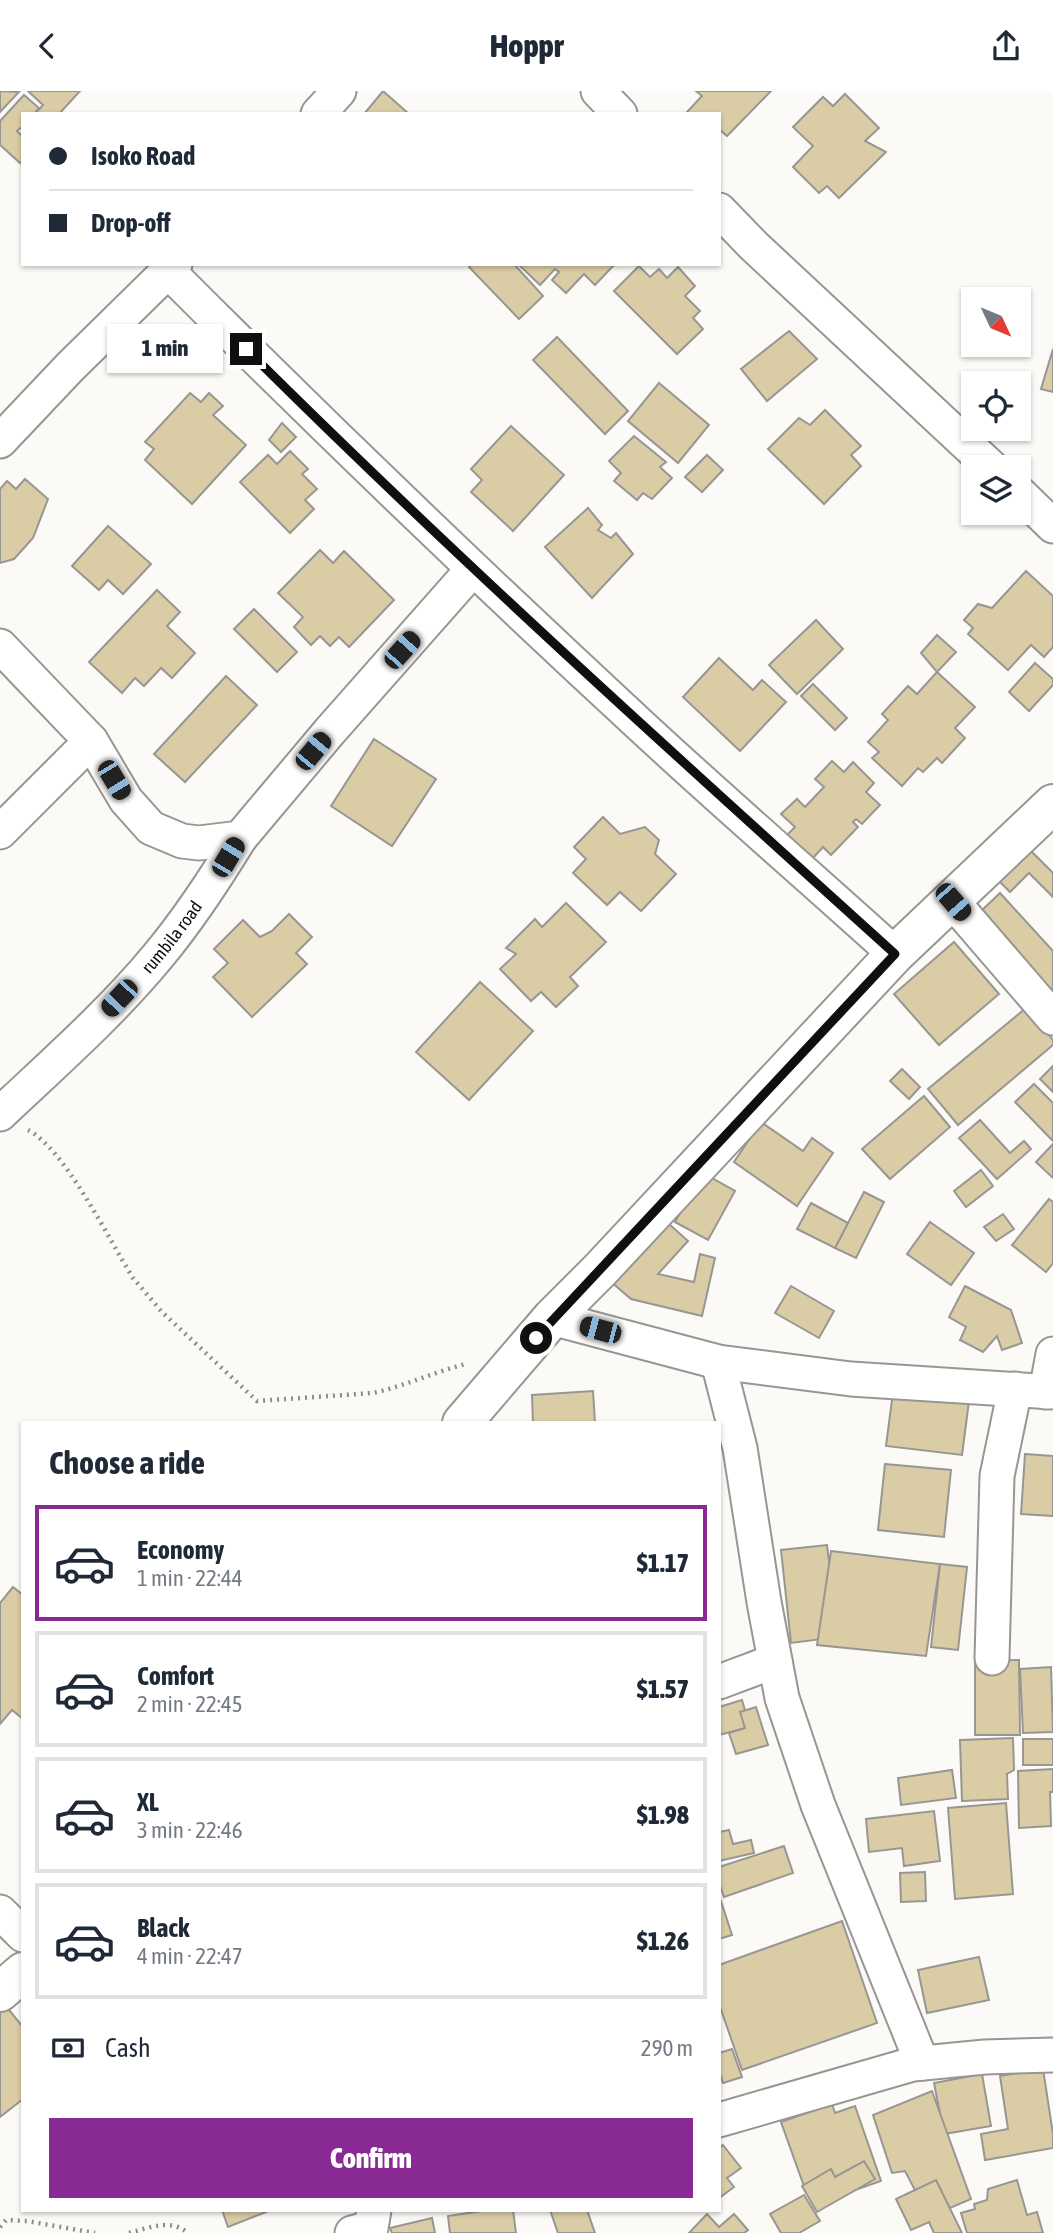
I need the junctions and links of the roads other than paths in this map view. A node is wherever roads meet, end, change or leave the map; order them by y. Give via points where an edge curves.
1 (339, 91) edge
2 (598, 91) edge
3 (320, 112) edge
4 (618, 112) edge
5 (721, 212) edge
6 (172, 268) edge
7 (0, 441) edge
8 (978, 455) edge
9 (1031, 505) edge
10 (1053, 526) edge
11 (473, 569) junction
12 (0, 646) edge
13 (91, 741) junction
14 (1053, 804) edge
15 (0, 832) edge
16 (240, 838) junction
17 (953, 902) junction
18 (895, 954) junction
19 (1053, 1018) edge
20 (13, 1122) edge
21 (552, 1318) junction
22 (1053, 1354) edge
23 (718, 1362) junction
24 (1038, 1391) edge
25 (464, 1421) edge
26 (992, 1658) dead end
27 (775, 1661) junction
28 (721, 1681) edge
29 (0, 1912) edge
30 (21, 1933) edge
31 (21, 1974) edge
32 (0, 1993) edge
33 (1053, 2055) edge
34 (922, 2063) junction
35 (721, 2119) edge
36 (374, 2212) edge
37 (352, 2233) edge

1 - 3 street
2 - 4 street
5 - 8 street
6 - 7 street
6 - 11 street via 305,408
9 - 10 street
11 - 16 street, rumbila road
11 - 18 street
12 - 13 street
13 - 15 street
13 - 16 street via 126,800 151,828 199,843
14 - 17 street
16 - 20 street, rumbila road via 157,957
17 - 18 street
17 - 19 street
18 - 21 street
21 - 23 street
21 - 25 street
22 - 24 street
23 - 24 street via 851,1379
23 - 27 street via 740,1448
24 - 26 street via 997,1476
27 - 28 street
27 - 34 street via 782,1698 818,1805
29 - 30 street
31 - 32 street
33 - 34 street
34 - 35 street
36 - 37 street via 371,2228

